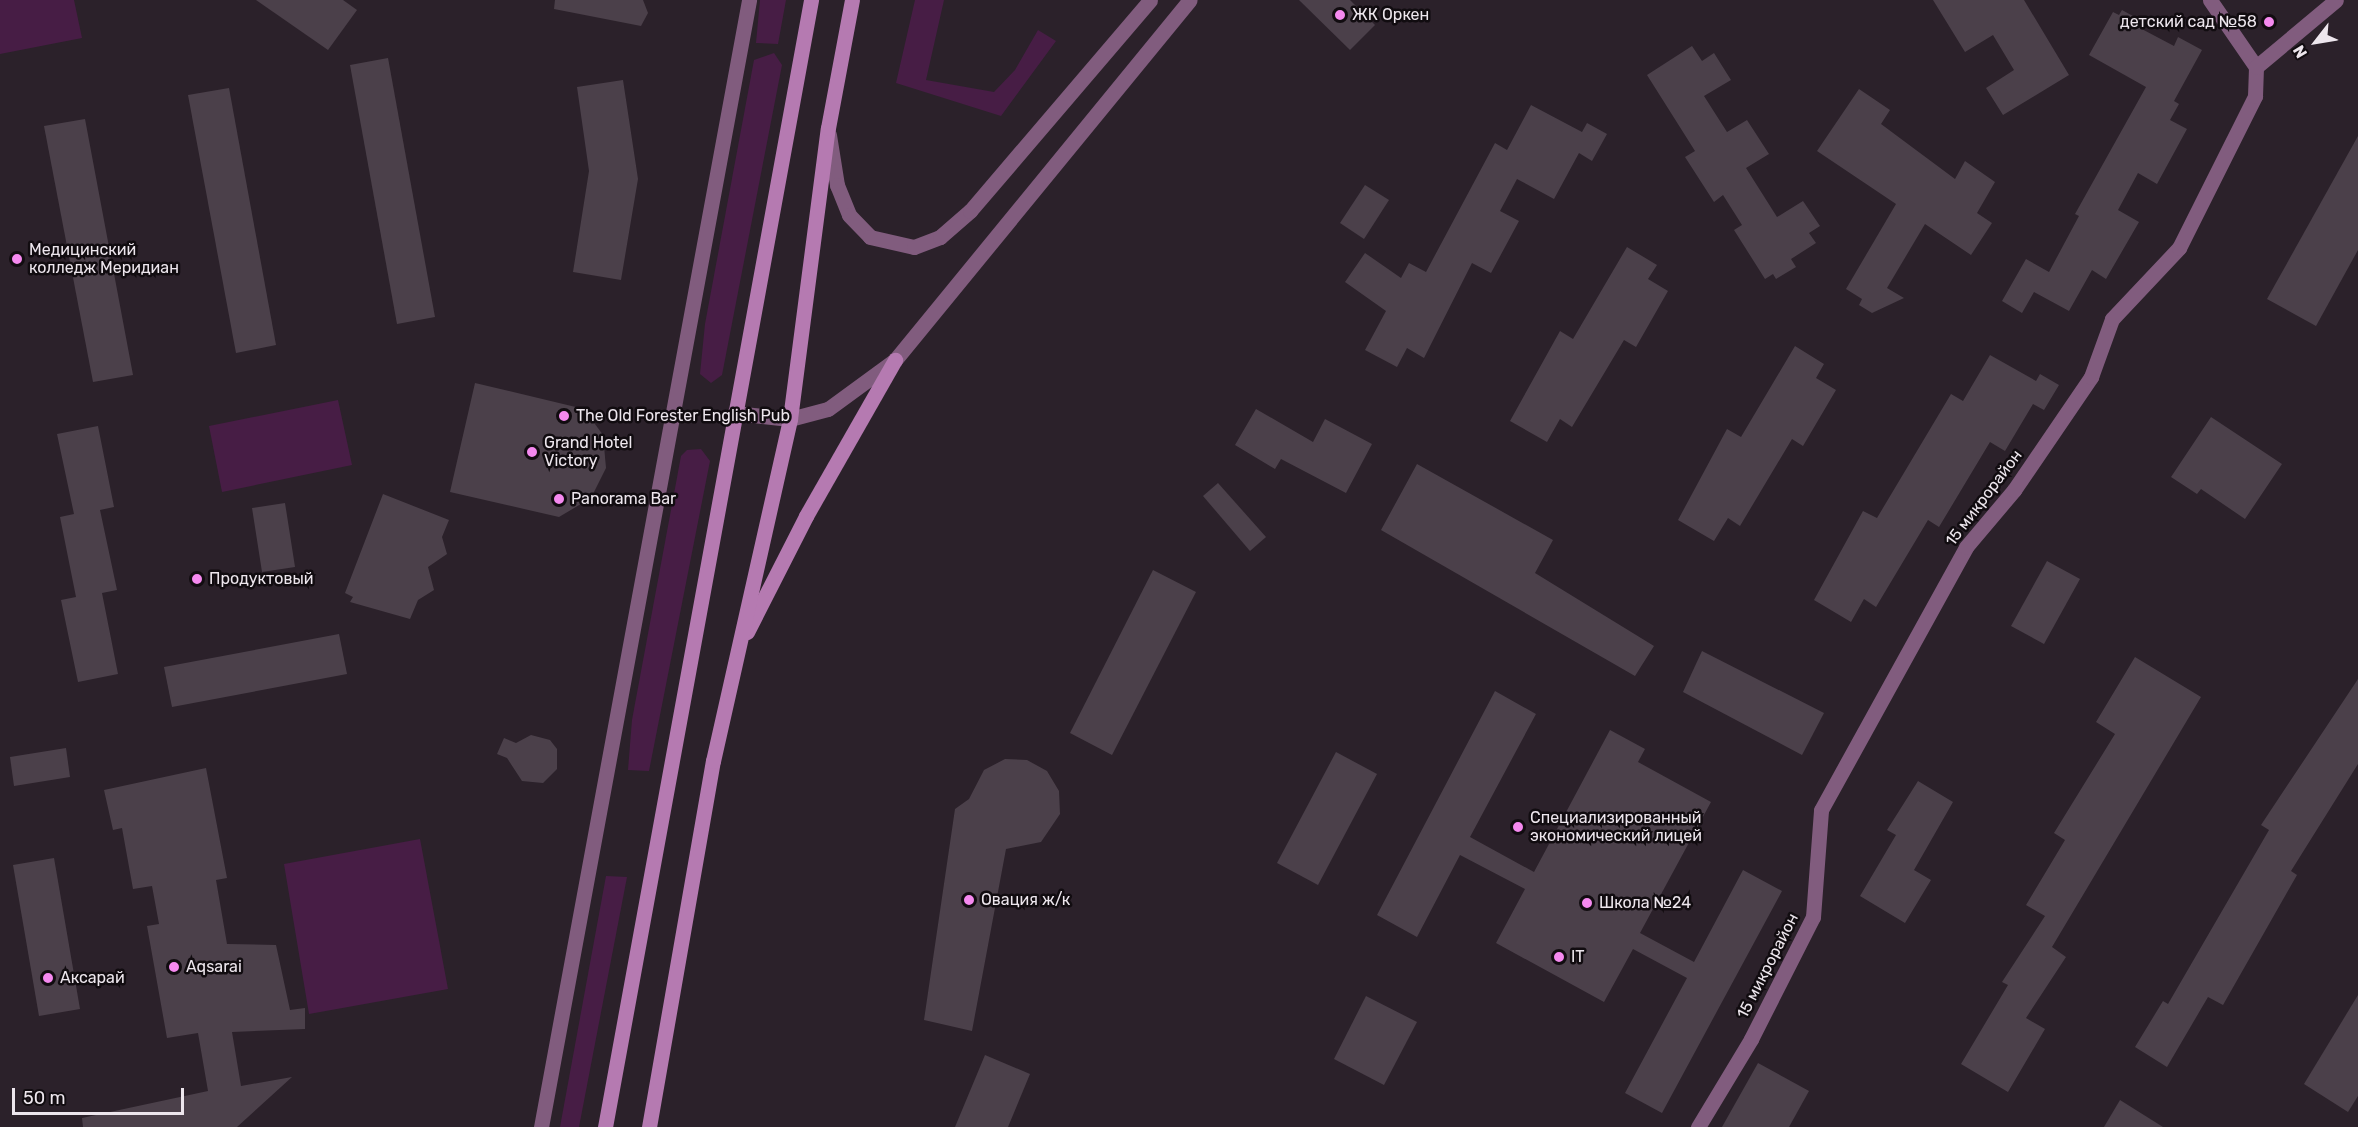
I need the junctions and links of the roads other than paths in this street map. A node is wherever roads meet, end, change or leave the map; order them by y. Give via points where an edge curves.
1 (749, 0) edge
2 (811, 0) edge
3 (852, 0) edge
4 (1150, 0) edge
5 (1190, 0) edge
6 (2210, 0) edge
7 (2337, 0) edge
8 (2256, 67) junction
9 (828, 128) junction
10 (895, 360) junction
11 (734, 413) junction
12 (790, 419) junction
13 (736, 654) junction
14 (541, 1127) edge
15 (605, 1127) edge
16 (649, 1127) edge
17 (1698, 1127) edge

1 - 14 street
2 - 11 main road
3 - 9 main road
4 - 9 street via 970,211 940,237 914,247 870,237 849,215 837,185
5 - 10 street
6 - 8 street
7 - 8 street
8 - 17 street, 15 микрорайон via 2255,96 2180,248 2112,319 2091,377 2014,490 1966,547 1821,810 1813,917 1751,1039
9 - 12 main road
10 - 12 street via 828,409
10 - 13 main road via 806,516
11 - 12 street
11 - 15 main road
12 - 13 main road
13 - 16 main road

